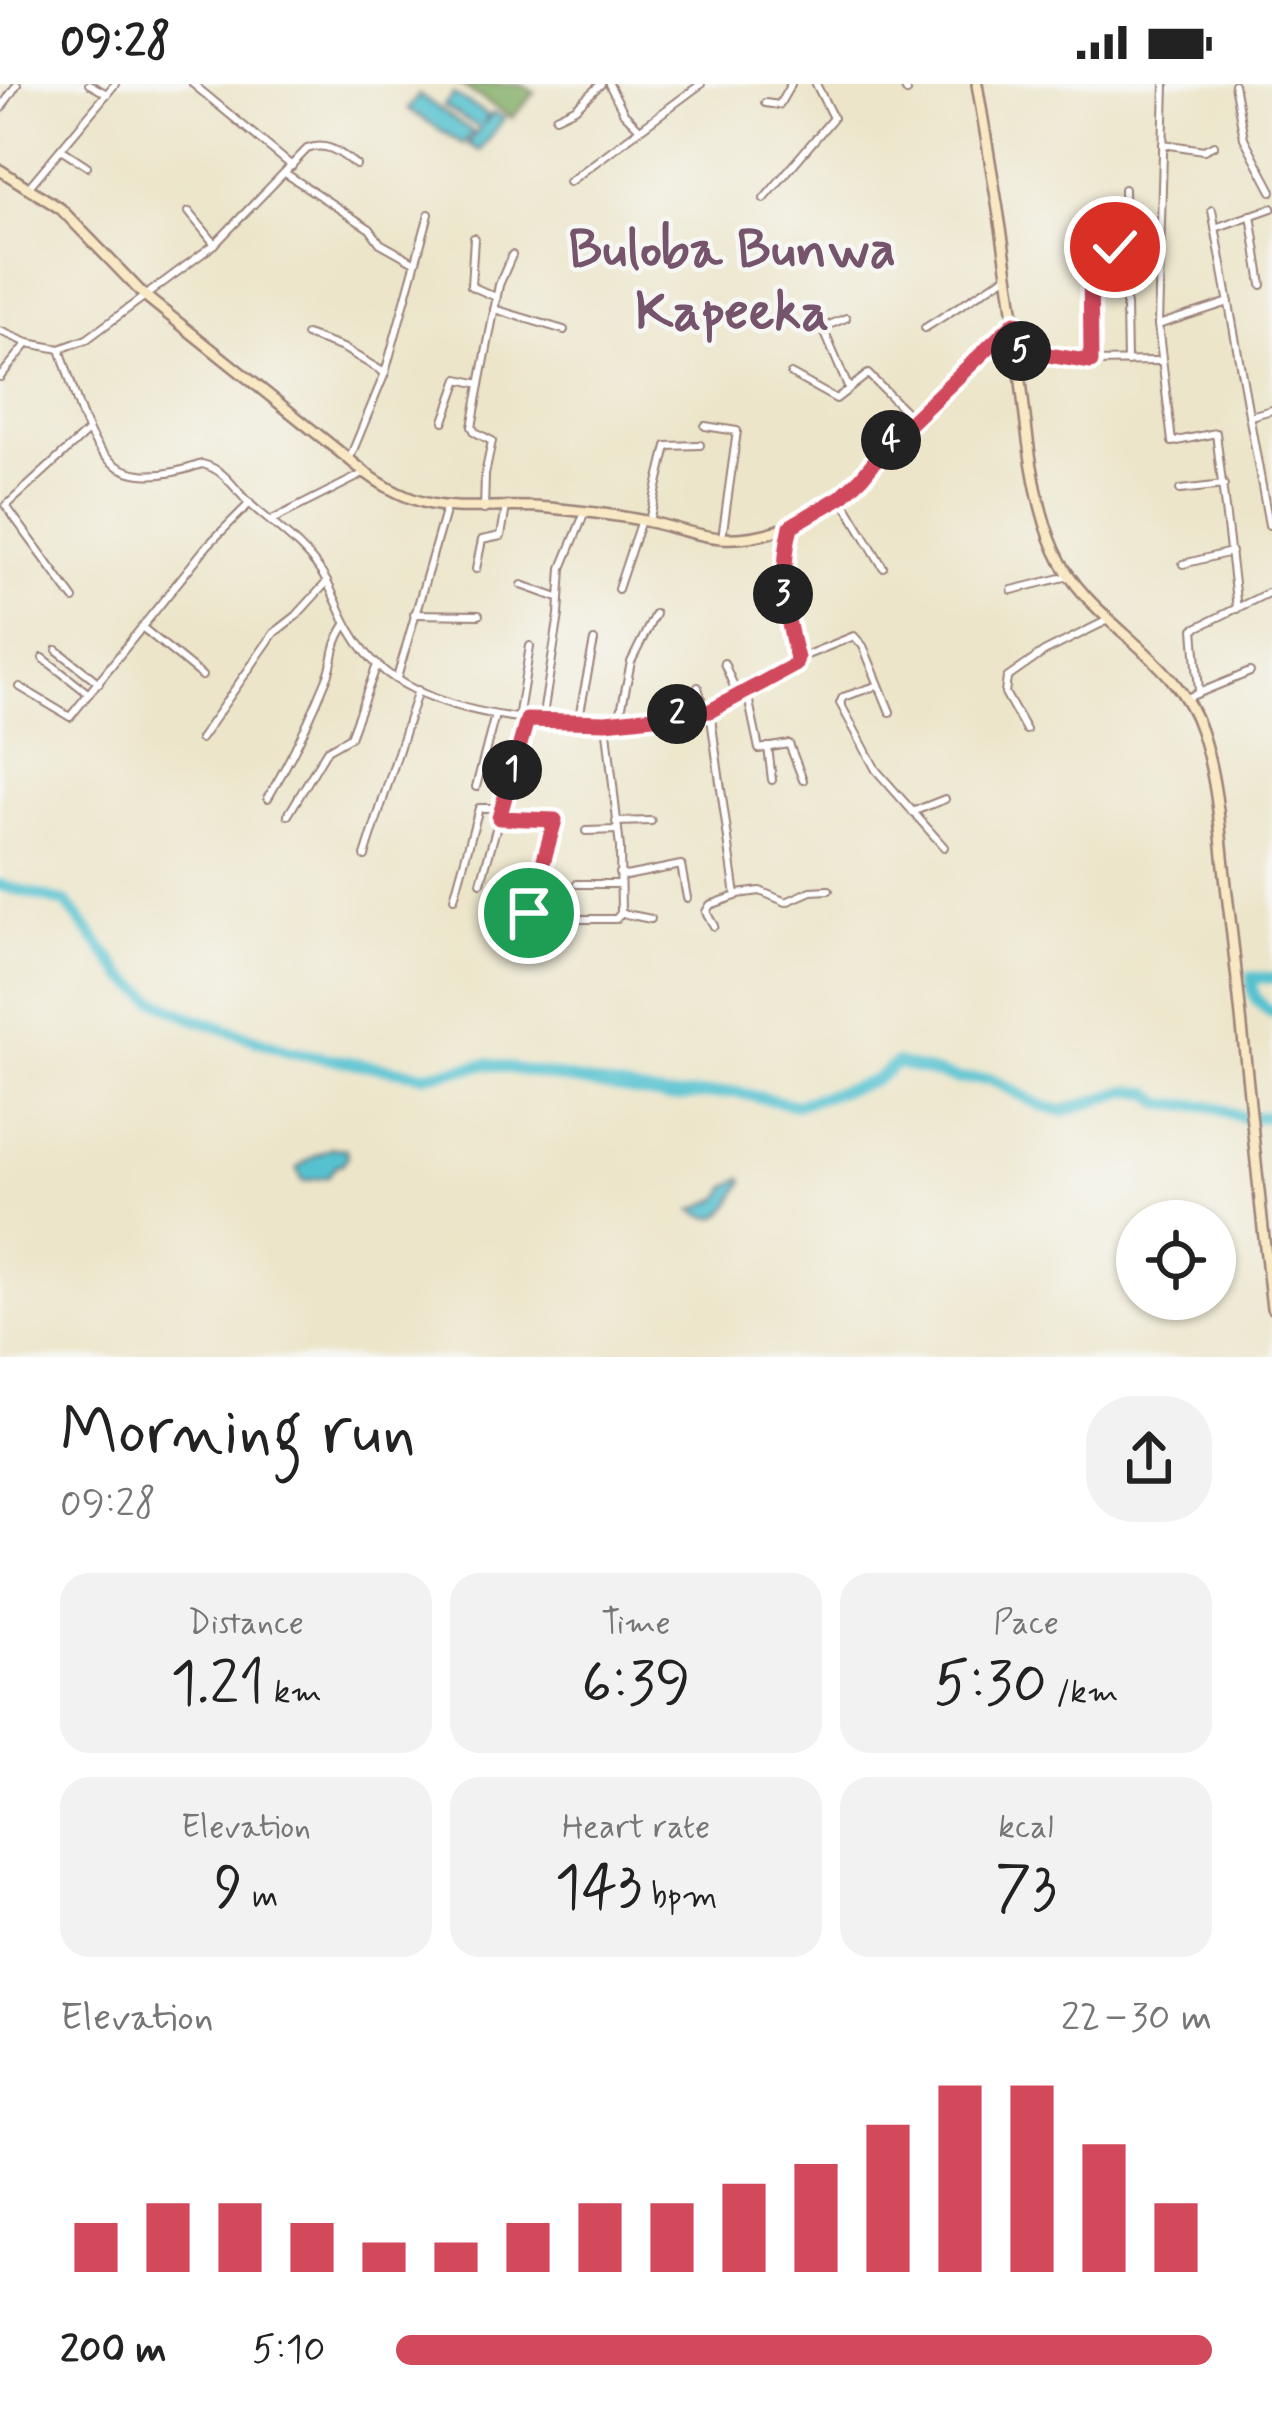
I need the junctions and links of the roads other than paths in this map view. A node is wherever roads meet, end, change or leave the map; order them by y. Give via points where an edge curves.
1 (17, 84) edge
2 (89, 84) edge
3 (115, 84) edge
4 (193, 84) edge
5 (605, 84) edge
6 (701, 84) edge
7 (791, 84) edge
8 (816, 84) edge
9 (977, 84) edge
10 (1166, 84) edge
11 (1234, 84) edge
12 (107, 94) junction
13 (765, 103) dead end
14 (0, 110) edge
15 (556, 116) dead end
16 (640, 129) junction
17 (1163, 144) junction
18 (1214, 145) dead end
19 (61, 149) junction
20 (356, 165) dead end
21 (86, 166) dead end
22 (0, 170) edge
23 (288, 170) junction
24 (569, 182) dead end
25 (28, 188) junction
26 (1124, 189) dead end
27 (1272, 191) edge
28 (764, 200) dead end
29 (1272, 208) edge
30 (1212, 210) dead end
31 (189, 212) dead end
32 (428, 214) dead end
33 (1251, 215) junction
34 (1216, 228) junction
35 (474, 238) dead end
36 (1160, 243) junction
37 (214, 244) junction
38 (1125, 246) junction
39 (512, 255) dead end
40 (413, 262) junction
41 (1009, 275) junction
42 (1262, 285) dead end
43 (144, 296) junction
44 (496, 297) junction
45 (1229, 302) junction
46 (494, 309) junction
47 (846, 318) dead end
48 (1015, 322) junction
49 (1158, 325) junction
50 (926, 328) dead end
51 (564, 330) dead end
52 (0, 331) edge
53 (306, 335) dead end
54 (28, 343) junction
55 (60, 349) junction
56 (1018, 350) junction
57 (1160, 361) junction
58 (1091, 362) junction
59 (1127, 362) junction
60 (385, 373) junction
61 (791, 374) dead end
62 (0, 376) edge
63 (480, 385) junction
64 (848, 387) junction
65 (1272, 410) edge
66 (1250, 416) junction
67 (913, 419) junction
68 (444, 421) dead end
69 (705, 426) dead end
70 (87, 432) junction
71 (700, 445) dead end
72 (349, 460) junction
73 (366, 473) junction
74 (1224, 485) junction
75 (1180, 490) dead end
76 (841, 497) junction
77 (250, 503) junction
78 (506, 507) junction
79 (446, 508) junction
80 (484, 510) junction
81 (585, 512) junction
82 (272, 520) junction
83 (645, 521) junction
84 (1269, 525) edge
85 (791, 526) junction
86 (722, 538) junction
87 (1231, 552) junction
88 (1183, 564) dead end
89 (883, 567) dead end
90 (476, 569) dead end
91 (1069, 576) junction
92 (327, 582) junction
93 (522, 585) dead end
94 (618, 589) dead end
95 (1012, 590) dead end
96 (1272, 591) edge
97 (74, 598) dead end
98 (560, 598) junction
99 (1237, 609) junction
100 (413, 614) junction
101 (655, 614) dead end
102 (479, 615) dead end
103 (1108, 620) junction
104 (345, 626) junction
105 (143, 628) junction
106 (595, 641) dead end
107 (530, 646) dead end
108 (57, 650) dead end
109 (43, 658) dead end
110 (797, 658) junction
111 (724, 663) dead end
112 (376, 665) junction
113 (1250, 672) dead end
114 (202, 676) dead end
115 (397, 678) junction
116 (99, 683) junction
117 (880, 685) junction
118 (20, 687) dead end
119 (698, 687) dead end
120 (418, 690) junction
121 (89, 694) junction
122 (742, 694) junction
123 (1194, 694) junction
124 (707, 711) junction
125 (890, 712) dead end
126 (496, 715) junction
127 (523, 720) junction
128 (542, 721) junction
129 (619, 721) junction
130 (578, 722) junction
131 (606, 722) junction
132 (1026, 730) dead end
133 (200, 739) dead end
134 (768, 747) junction
135 (772, 780) dead end
136 (803, 780) dead end
137 (476, 787) dead end
138 (268, 798) dead end
139 (945, 799) dead end
140 (502, 808) junction
141 (912, 812) junction
142 (288, 815) dead end
143 (499, 818) junction
144 (651, 821) dead end
145 (617, 826) junction
146 (586, 831) dead end
147 (944, 847) dead end
148 (364, 856) dead end
149 (620, 873) junction
150 (481, 882) dead end
151 (577, 884) dead end
152 (620, 884) junction
153 (829, 890) dead end
154 (736, 891) junction
155 (454, 898) dead end
156 (687, 898) dead end
157 (529, 913) dead end
158 (621, 913) junction
159 (581, 919) dead end
160 (651, 919) dead end
161 (714, 926) dead end
162 (1272, 1308) edge

1 - 14 street
2 - 12 street
3 - 12 street
4 - 23 street
5 - 15 street
5 - 16 street
6 - 16 street
7 - 13 street via 779,105
8 - 28 street via 832,118
9 - 41 main road
10 - 17 street
11 - 27 street via 1244,138
12 - 19 street
16 - 24 street
17 - 18 street via 1204,151
17 - 36 street
19 - 21 street
19 - 25 street
20 - 23 street via 320,145
22 - 25 main road
23 - 37 street
23 - 40 street
25 - 43 main road via 61,209
26 - 38 street
29 - 33 street
30 - 34 street
31 - 37 street
32 - 40 street
33 - 34 street
33 - 42 street
34 - 45 street
35 - 44 street via 470,286
36 - 38 street
36 - 49 street
37 - 43 street
38 - 58 street via 1092,249
38 - 59 street
39 - 44 street
40 - 60 street
41 - 48 main road
41 - 50 street
43 - 55 street
43 - 72 main road
44 - 46 street
45 - 49 street
45 - 66 street
46 - 51 street
46 - 63 street
47 - 64 street via 825,333
48 - 56 main road
48 - 67 main road
49 - 57 street
52 - 54 street
53 - 60 street
54 - 55 street
54 - 62 street
55 - 70 street
56 - 58 street
56 - 91 main road via 1038,494
57 - 59 street
57 - 74 street via 1172,442 1216,433
58 - 59 street
60 - 72 street
61 - 64 street via 836,399
63 - 68 street via 460,379
63 - 80 street via 472,427 492,441
64 - 67 street via 871,375
65 - 66 street
66 - 84 street
67 - 76 main road
69 - 86 street via 737,431
70 - 77 street via 128,474 202,464 223,472
70 - 97 street via 6,506
71 - 83 street via 667,446
72 - 73 main road
73 - 79 main road via 401,496
73 - 82 street
74 - 75 street
74 - 87 street
76 - 85 main road
76 - 89 street
77 - 82 street
77 - 105 street
78 - 80 main road
78 - 81 main road
78 - 90 street via 500,536 482,540
79 - 80 main road
79 - 100 street
81 - 83 main road
81 - 98 street via 565,552
82 - 92 street
83 - 86 main road
83 - 94 street
85 - 86 main road
85 - 110 street via 783,598
87 - 88 street
87 - 99 street
91 - 95 street
91 - 103 main road
92 - 104 street
92 - 133 street via 274,633
93 - 98 street
96 - 99 street
98 - 128 street
99 - 123 street via 1192,630
100 - 102 street
100 - 115 street
101 - 129 street via 631,662
103 - 123 main road
103 - 132 street via 1007,678 1005,693
104 - 112 street
104 - 138 street via 301,740
105 - 114 street
105 - 116 street
106 - 130 street
107 - 127 street
108 - 116 street
109 - 121 street
110 - 117 street via 854,636
110 - 122 street
111 - 122 street
112 - 115 street
112 - 142 street via 350,736 327,750
113 - 123 street
115 - 120 street
116 - 121 street
117 - 125 street
117 - 141 street via 840,703 876,770
118 - 121 street via 70,717
119 - 124 street
120 - 126 street
120 - 148 street
122 - 124 street
122 - 134 street via 760,749
123 - 162 main road via 1212,774
124 - 129 street
124 - 154 street
126 - 127 street
126 - 137 street
127 - 128 street
127 - 140 street
128 - 130 street
129 - 131 street
130 - 131 street
131 - 145 street
134 - 135 street
134 - 136 street via 789,744
139 - 141 street
140 - 143 street
140 - 155 street via 479,808
141 - 147 street
143 - 150 street
143 - 157 street via 555,820
144 - 145 street
145 - 146 street
145 - 149 street
149 - 152 street
149 - 156 street via 681,866
151 - 152 street
152 - 158 street
153 - 154 street via 786,902
154 - 161 street via 735,899 710,905
158 - 159 street
158 - 160 street

